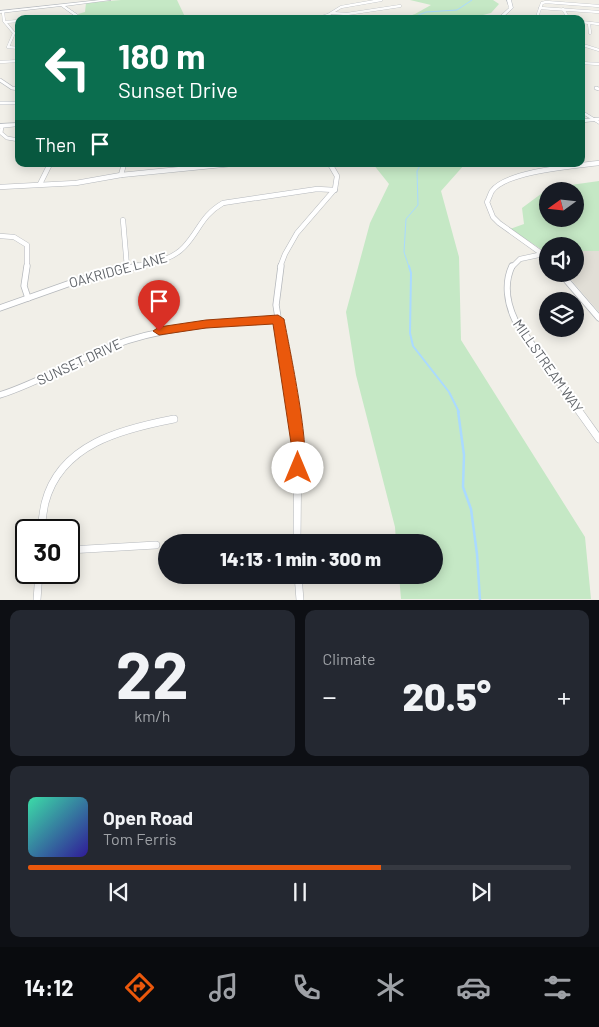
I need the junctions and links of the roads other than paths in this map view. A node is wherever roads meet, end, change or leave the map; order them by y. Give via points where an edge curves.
1 (109, 0) edge
2 (381, 0) edge
3 (510, 0) edge
4 (61, 5) junction
5 (400, 6) dead end
6 (599, 6) edge
7 (540, 8) junction
8 (564, 9) junction
9 (2, 12) edge
10 (332, 12) junction
11 (599, 12) edge
12 (538, 14) dead end
13 (76, 15) edge
14 (325, 15) edge
15 (503, 15) edge
16 (567, 15) edge
17 (15, 21) edge
18 (5, 22) junction
19 (585, 22) edge
20 (589, 22) junction
21 (599, 24) edge
22 (590, 33) dead end
23 (14, 34) joint
24 (586, 46) dead end
25 (15, 48) edge
26 (599, 50) edge
27 (15, 61) edge
28 (0, 62) edge
29 (585, 63) edge
30 (599, 64) edge
31 (0, 80) edge
32 (15, 88) edge
33 (0, 103) edge
34 (15, 103) edge
35 (585, 113) edge
36 (585, 121) edge
37 (598, 121) edge
38 (15, 124) edge
39 (1, 126) edge
40 (15, 139) edge
41 (599, 163) edge
42 (585, 165) edge
43 (48, 167) edge
44 (123, 167) edge
45 (186, 167) edge
46 (332, 167) edge
47 (575, 167) edge
48 (121, 175) junction
49 (40, 184) junction
50 (0, 187) edge
51 (334, 190) junction
52 (123, 220) dead end
53 (0, 236) edge
54 (539, 251) edge
55 (539, 257) edge
56 (127, 268) junction
57 (568, 282) edge
58 (28, 298) junction
59 (0, 308) edge
60 (599, 318) edge
61 (278, 319) junction
62 (0, 396) edge
63 (174, 419) dead end
64 (599, 438) edge
65 (43, 519) edge
66 (297, 534) edge
67 (156, 545) dead end
68 (80, 549) edge
69 (38, 584) edge
70 (299, 584) edge
71 (37, 600) edge
72 (300, 600) edge

1 - 4 main road
2 - 10 street via 343,6
3 - 15 main road via 511,8
4 - 9 main road
4 - 13 main road
5 - 10 street via 347,14
6 - 7 street via 547,1 542,2
7 - 8 street
7 - 12 street
8 - 11 street
8 - 16 street
9 - 18 street
10 - 14 street
17 - 18 street
18 - 23 street
19 - 20 street
20 - 21 street
20 - 22 street
23 - 25 street via 9,48
24 - 26 street
27 - 28 street
29 - 30 street
31 - 32 street
33 - 34 street
35 - 37 main road
36 - 37 street
38 - 39 main road
39 - 40 street via 2,135
41 - 42 street
43 - 49 street
44 - 48 street
45 - 48 street
46 - 51 street via 338,178
47 - 54 street via 515,177 497,185 490,193 487,204 494,218
48 - 49 street via 76,183
49 - 50 street
51 - 56 street, OAKRIDGE LANE via 317,189 223,203 210,211 176,254
51 - 61 street via 298,229 284,256 276,288
52 - 56 street
53 - 58 street via 14,237 27,245 24,290
55 - 64 street, MILLSTREAM WAY via 521,259 510,268 509,307
56 - 58 street, OAKRIDGE LANE
57 - 60 street
58 - 59 street, OAKRIDGE LANE
61 - 62 street, SUNSET DRIVE via 190,326 146,334 110,346
61 - 66 street via 298,443
63 - 65 street via 118,431 96,440 74,456 46,497
67 - 68 street
69 - 71 street
70 - 72 street

